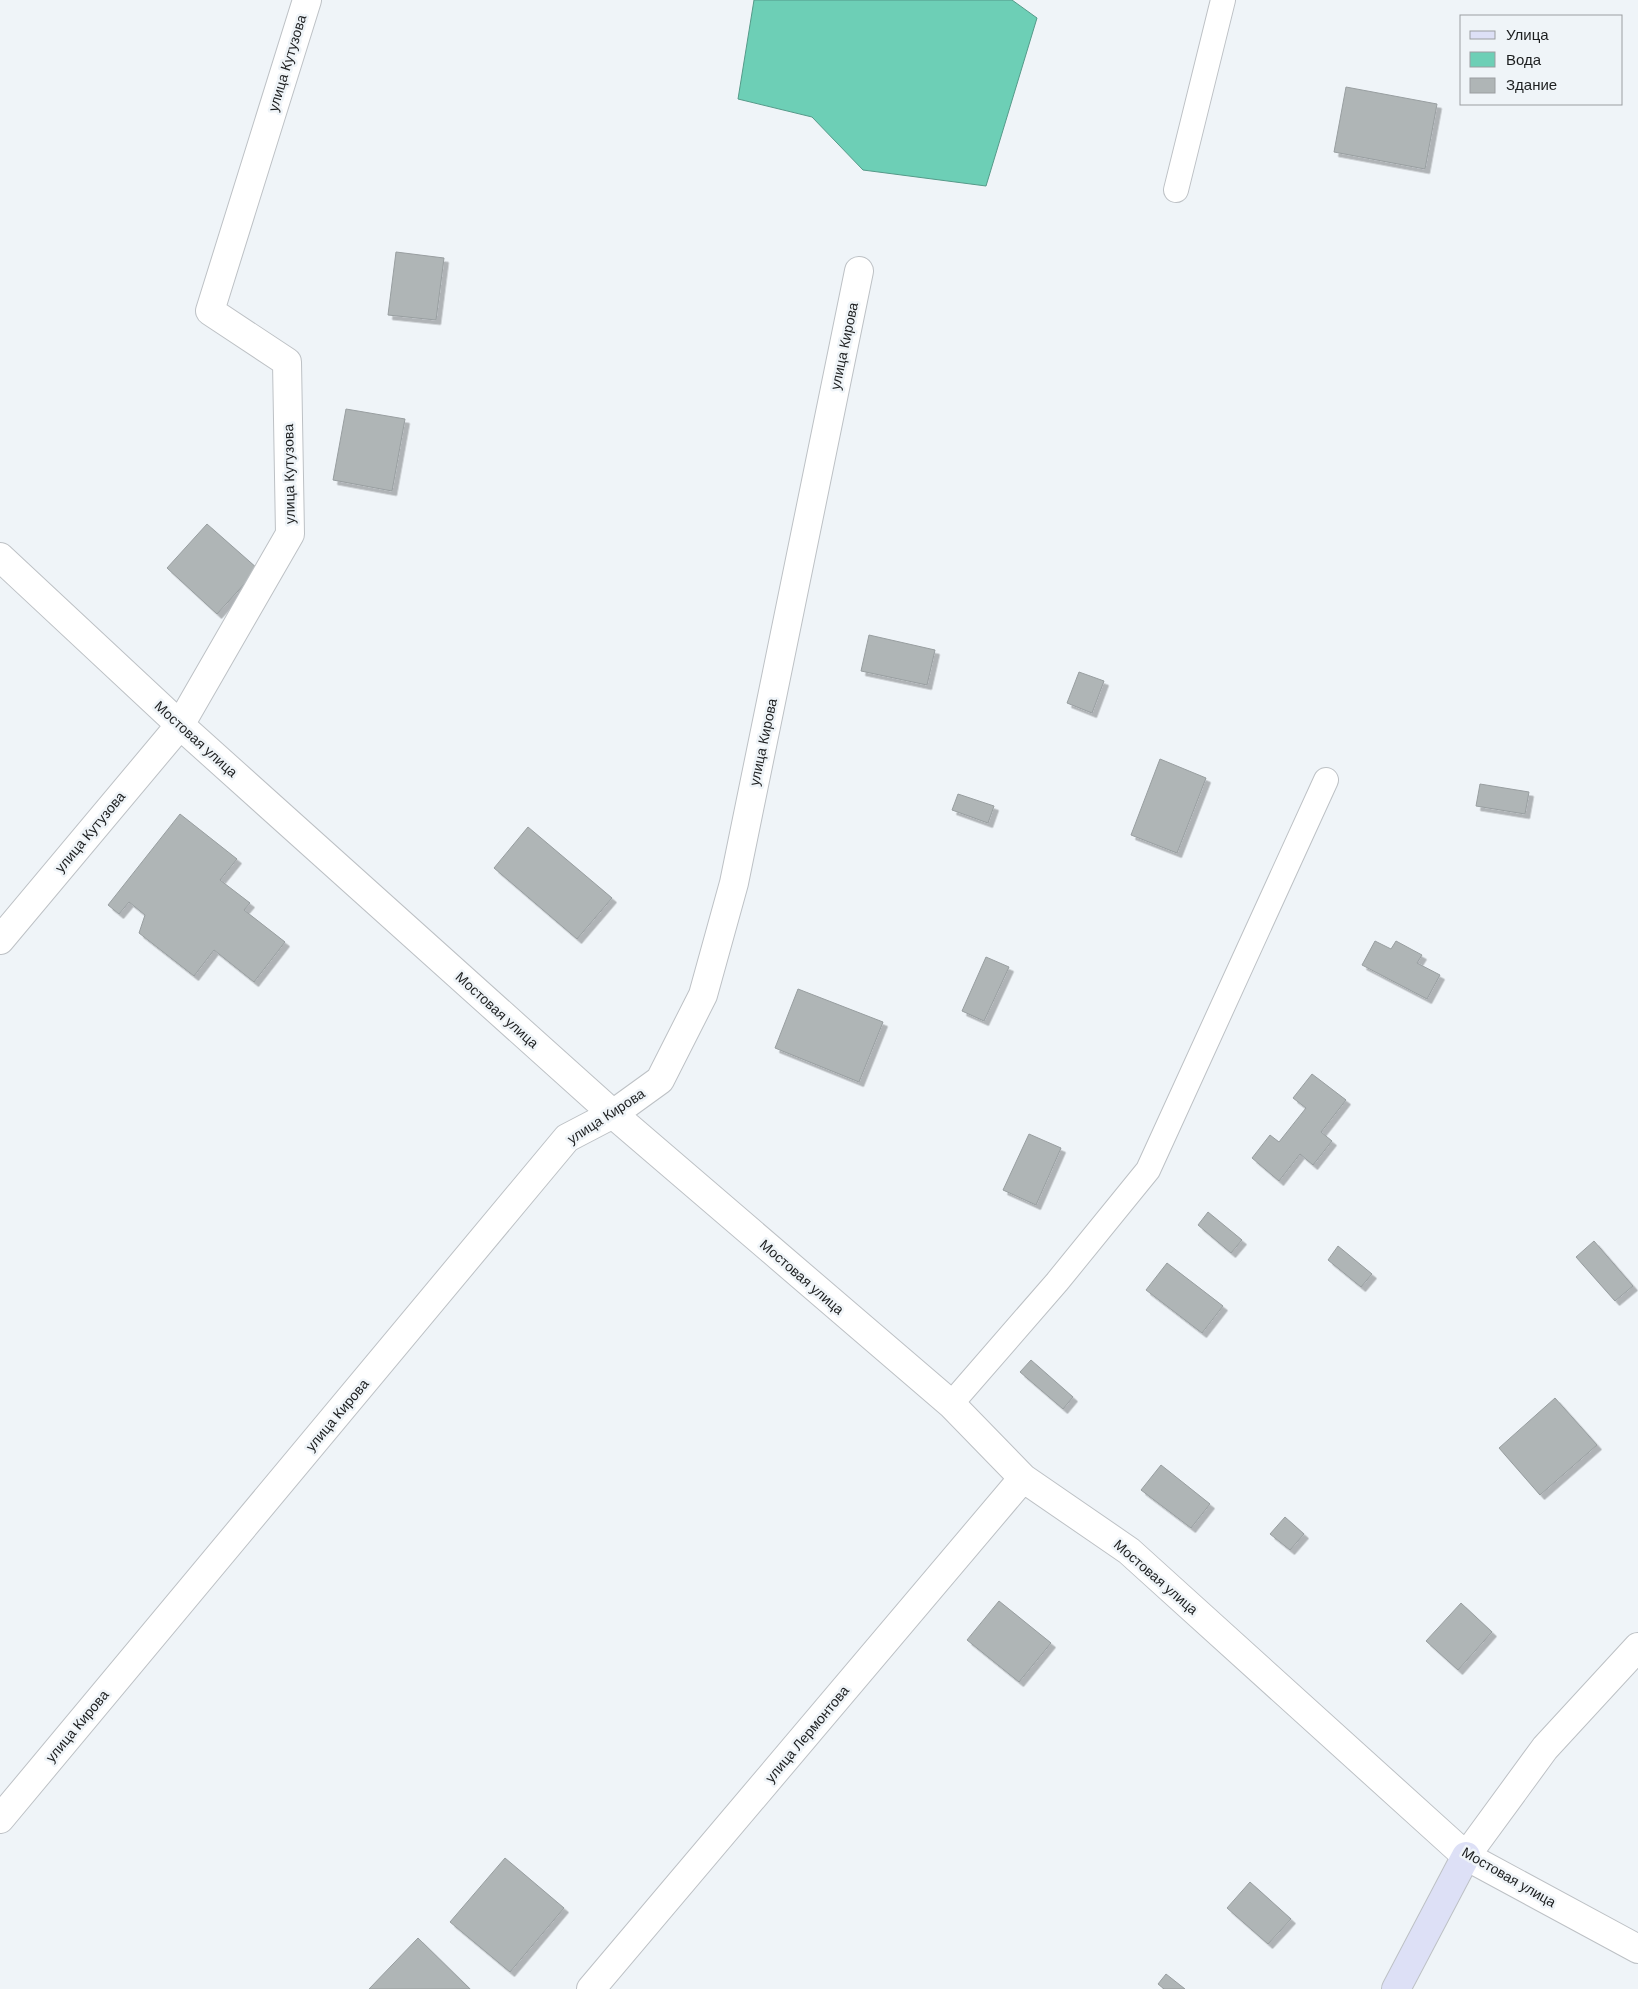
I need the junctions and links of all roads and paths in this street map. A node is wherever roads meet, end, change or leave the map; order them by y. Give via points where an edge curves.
1 (307, 0) edge
2 (1223, 0) edge
3 (1176, 190) dead end
4 (859, 271) dead end
5 (0, 557) edge
6 (180, 725) junction
7 (1326, 780) dead end
8 (0, 940) edge
9 (613, 1114) junction
10 (951, 1404) junction
11 (1023, 1478) junction
12 (1638, 1648) edge
13 (1612, 1677) junction
14 (1638, 1681) edge
15 (0, 1819) edge
16 (1466, 1856) junction
17 (1638, 1950) edge
18 (591, 1989) edge
19 (1396, 1989) edge

1 - 6 street, улица Кутузова via 210,312 288,362 290,534
2 - 3 lane
4 - 9 street, улица Кирова via 734,883 703,995 660,1080
5 - 6 street, Мостовая улица
6 - 8 street, улица Кутузова
6 - 9 street, Мостовая улица
7 - 10 lane via 1148,1170 1057,1282
9 - 10 street, Мостовая улица
9 - 15 street, улица Кирова via 567,1138
10 - 11 street, Мостовая улица
11 - 16 street, Мостовая улица via 1129,1551
11 - 18 street, улица Лермонтова
12 - 13 street
13 - 14 street
13 - 16 street via 1545,1748
16 - 17 street, Мостовая улица
16 - 19 street

